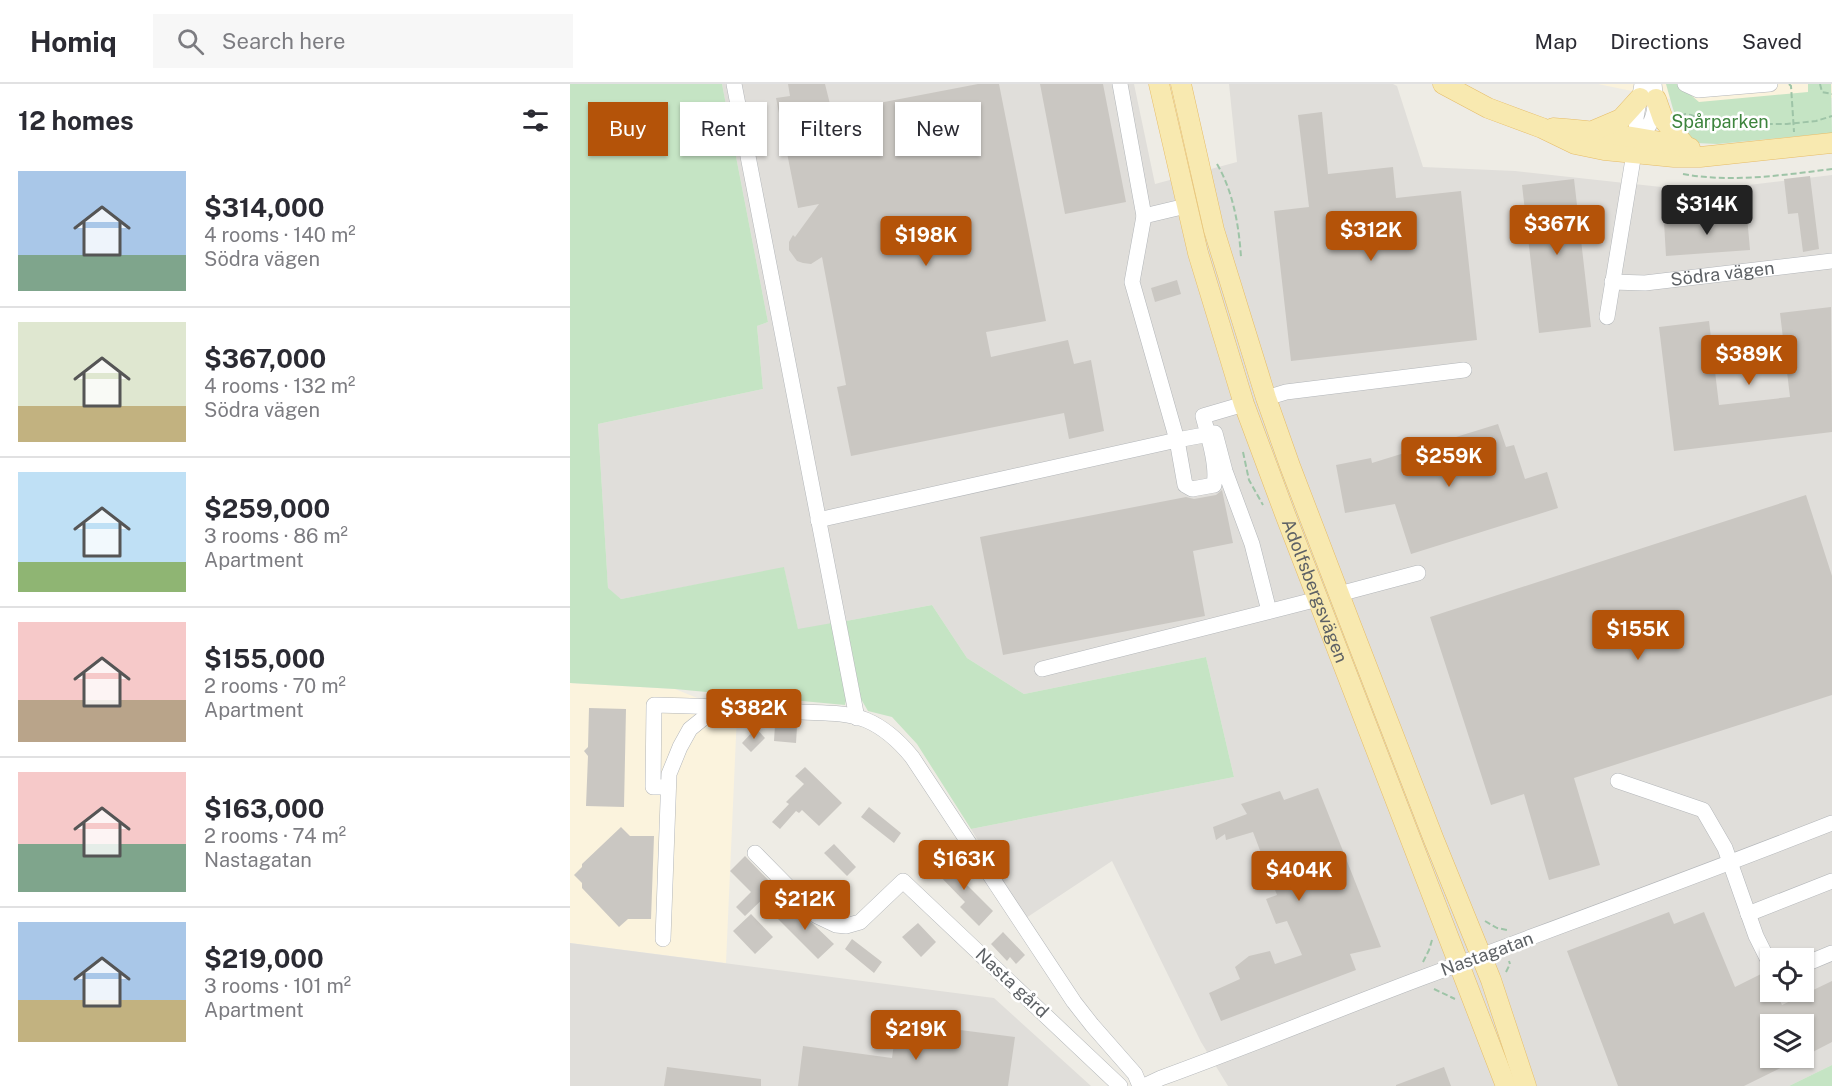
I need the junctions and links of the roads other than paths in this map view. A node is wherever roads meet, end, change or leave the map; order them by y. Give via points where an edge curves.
1 (734, 84) edge
2 (1120, 84) edge
3 (1159, 84) edge
4 (1181, 84) edge
5 (1443, 84) edge
6 (1685, 84) edge
7 (1770, 84) edge
8 (1648, 91) edge
9 (1542, 128) junction
10 (1595, 130) junction
11 (1832, 143) edge
12 (1635, 145) junction
13 (1687, 148) junction
14 (1728, 154) junction
15 (1207, 202) junction
16 (1186, 206) junction
17 (1144, 216) junction
18 (1832, 261) edge
19 (1612, 282) junction
20 (1607, 317) dead end
21 (1464, 370) dead end
22 (1266, 398) junction
23 (1244, 404) junction
24 (1208, 435) junction
25 (1177, 440) junction
26 (818, 520) junction
27 (1418, 573) dead end
28 (1339, 594) junction
29 (1318, 599) junction
30 (1269, 611) junction
31 (1042, 669) dead end
32 (728, 706) junction
33 (856, 717) junction
34 (1618, 781) dead end
35 (668, 787) junction
36 (1832, 823) edge
37 (755, 853) dead end
38 (1731, 863) junction
39 (1832, 881) edge
40 (1748, 914) junction
41 (663, 939) dead end
42 (1762, 948) edge
43 (1832, 953) edge
44 (1481, 956) junction
45 (1814, 960) edge
46 (1460, 963) junction
47 (1120, 1086) edge
48 (1142, 1086) edge
49 (1506, 1086) edge
50 (1526, 1086) edge

1 - 26 street
2 - 17 street
3 - 16 main road, Adolfsbergsvägen
4 - 15 main road, Adolfsbergsvägen
5 - 9 main road via 1488,108
6 - 7 street via 1698,90
8 - 10 main road via 1621,119
8 - 12 street via 1650,126
8 - 13 main road via 1663,119
9 - 10 main road
9 - 12 main road via 1575,144
10 - 12 main road
11 - 14 main road
12 - 13 main road
12 - 14 main road via 1674,157
12 - 19 street
13 - 14 main road
15 - 16 main road
15 - 22 main road, Adolfsbergsvägen
16 - 17 street
16 - 23 main road, Adolfsbergsvägen
17 - 25 street via 1132,282
18 - 19 street, Södra vägen via 1645,283
19 - 20 street
21 - 22 street via 1286,392
22 - 23 main road
22 - 28 main road, Adolfsbergsvägen
23 - 24 street via 1203,416
23 - 29 main road, Adolfsbergsvägen
24 - 25 street
24 - 25 street via 1214,485 1192,489 1185,485
24 - 30 street via 1215,433
25 - 26 street
26 - 33 street
27 - 28 street
28 - 29 main road
28 - 44 main road, Adolfsbergsvägen
29 - 30 street
29 - 46 main road, Adolfsbergsvägen
30 - 31 street
32 - 33 street, Nastagatan
32 - 35 street via 711,712 690,729 669,774
32 - 35 street, Nastagatan via 654,705 653,787
33 - 48 street, Nastagatan via 896,738 912,757 1074,1002
34 - 38 street via 1703,810
35 - 41 street
36 - 38 street, Nastagatan
37 - 47 street, Nasta gård via 817,916 836,925 861,922 903,881
38 - 40 street
38 - 44 street, Nastagatan
39 - 40 street
40 - 42 street
43 - 45 street
44 - 46 street, Nastagatan
44 - 50 main road, Adolfsbergsvägen
46 - 48 street, Nastagatan
46 - 49 main road, Adolfsbergsvägen

